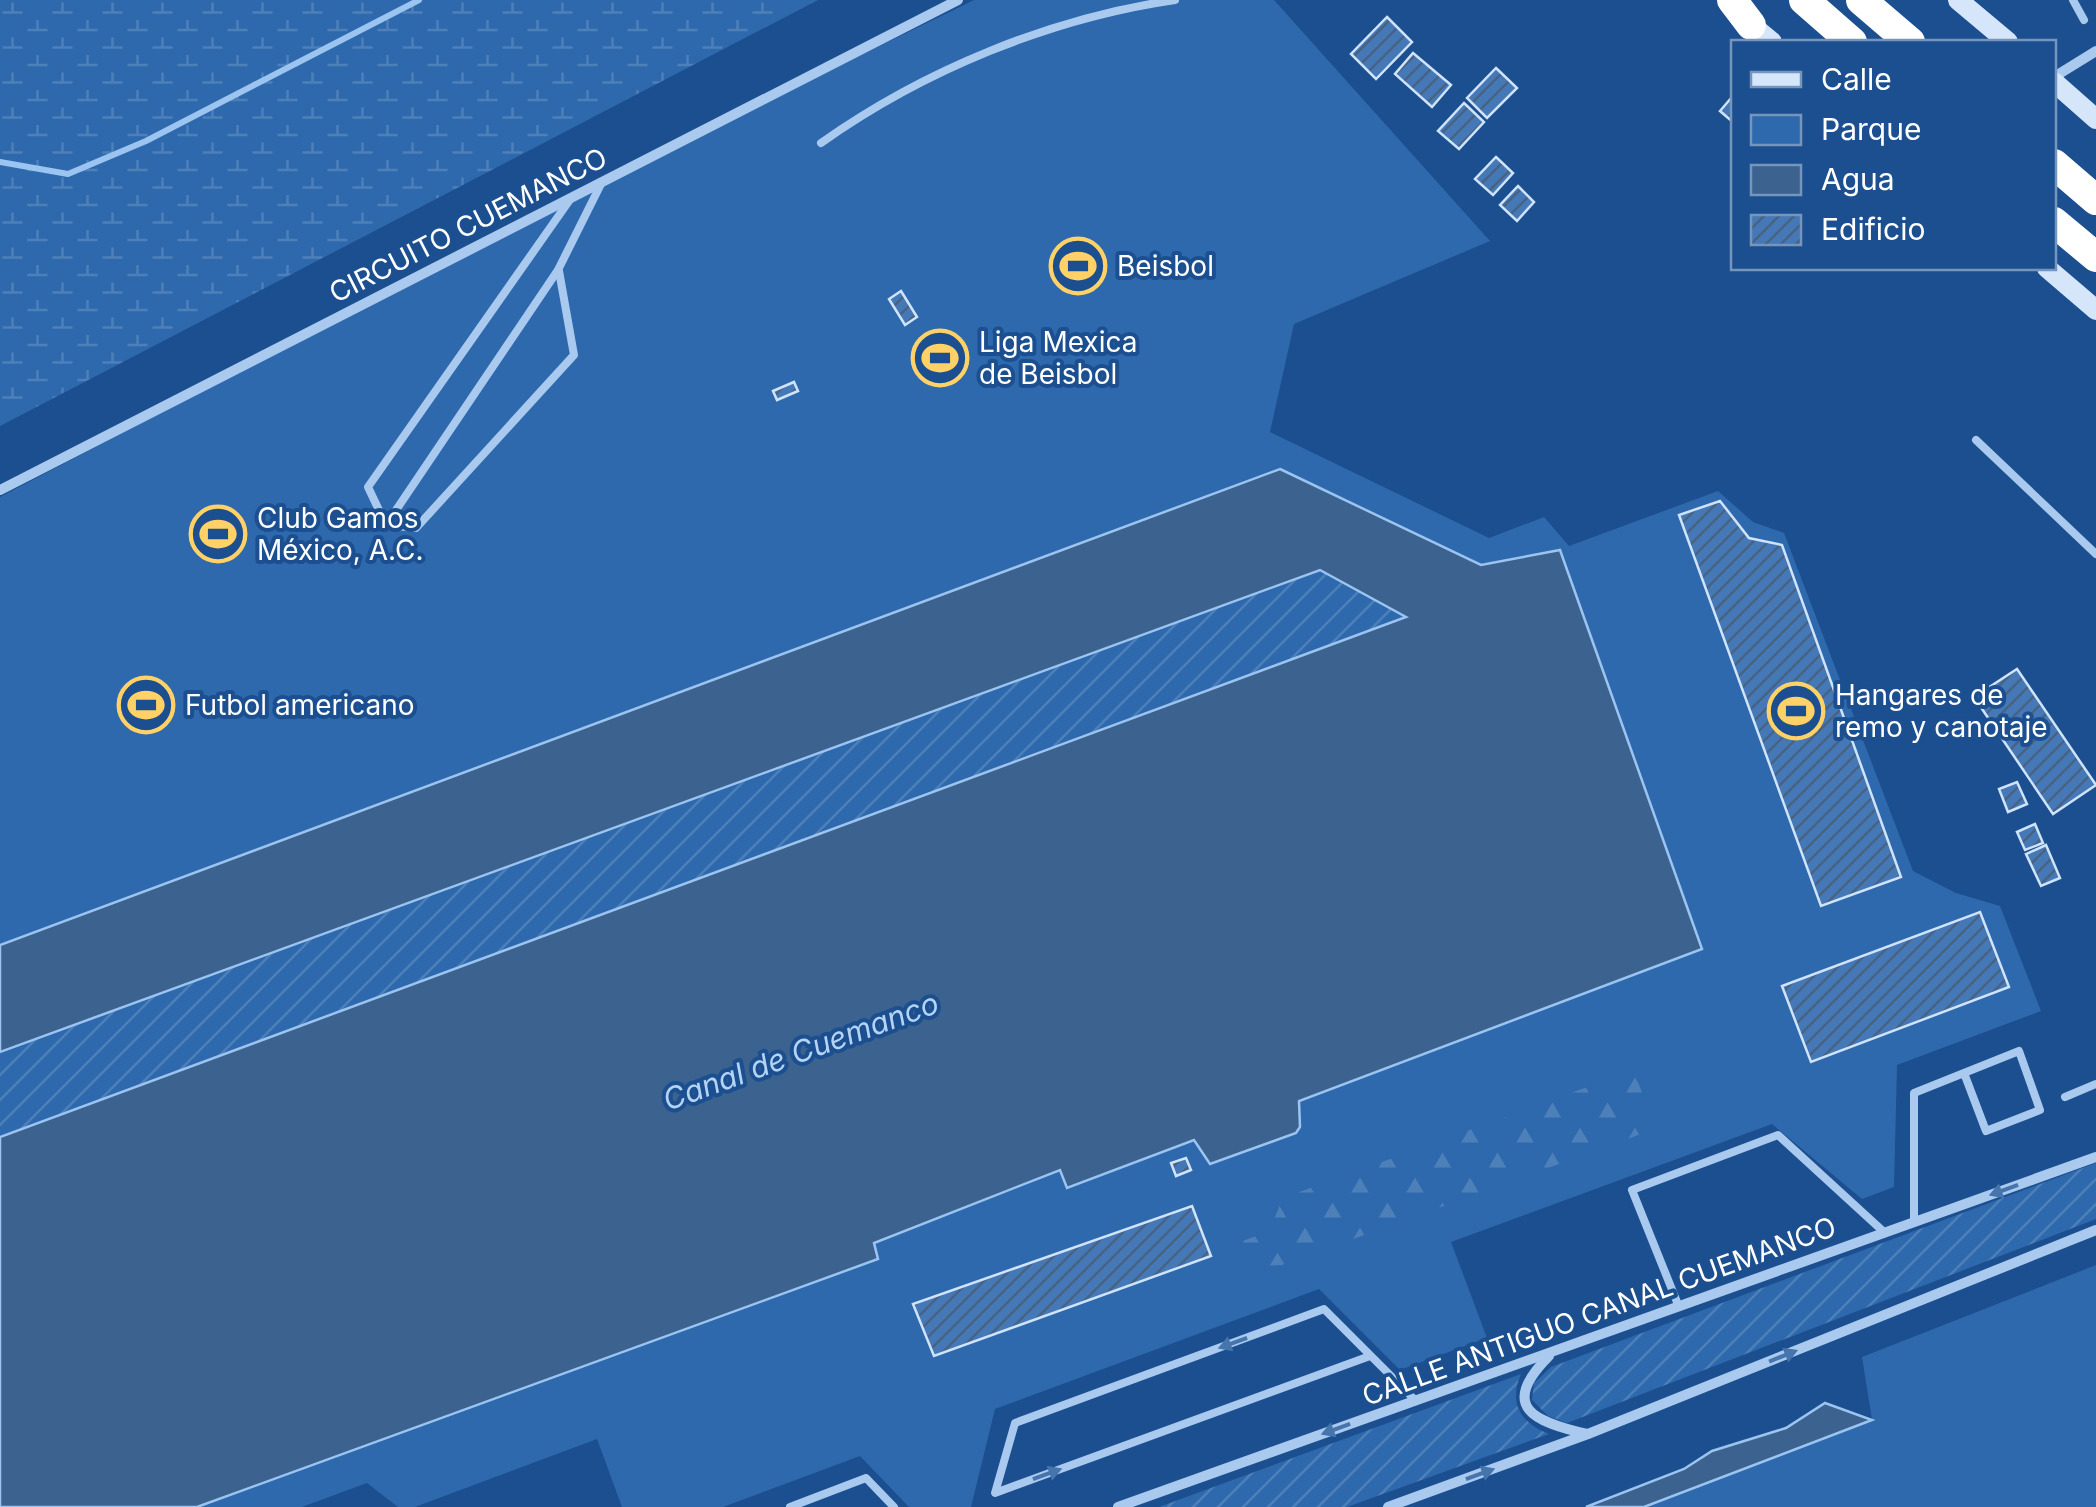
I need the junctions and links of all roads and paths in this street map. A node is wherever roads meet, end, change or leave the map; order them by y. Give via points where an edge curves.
1 (958, 0) edge
2 (1175, 0) edge
3 (1723, 0) edge
4 (1732, 0) edge
5 (1804, 0) edge
6 (1862, 0) edge
7 (1958, 0) edge
8 (2073, 0) edge
9 (2084, 20) dead end
10 (1762, 34) edge
11 (1850, 40) edge
12 (1908, 40) edge
13 (2006, 40) edge
14 (2096, 51) edge
15 (2056, 79) edge
16 (2056, 82) edge
17 (2096, 118) edge
18 (821, 142) dead end
19 (2056, 166) edge
20 (602, 182) junction
21 (571, 198) junction
22 (2096, 200) edge
23 (2056, 224) edge
24 (2096, 256) edge
25 (558, 270) junction
26 (2049, 270) edge
27 (2096, 310) edge
28 (1976, 440) dead end
29 (0, 490) edge
30 (386, 525) junction
31 (2096, 554) edge
32 (1964, 1073) junction
33 (2096, 1084) edge
34 (2065, 1097) dead end
35 (2096, 1157) edge
36 (1914, 1222) junction
37 (2096, 1230) edge
38 (1886, 1232) junction
39 (1680, 1306) junction
40 (1553, 1352) junction
41 (1370, 1356) junction
42 (1416, 1401) junction
43 (1588, 1434) junction
44 (790, 1507) edge
45 (894, 1507) edge
46 (1118, 1507) edge
47 (1388, 1507) edge

1 - 20 street, CIRCUITO CUEMANCO
2 - 18 lane via 1105,10 1005,46 876,104
3 - 10 main road
4 - 10 highway
5 - 11 highway
6 - 12 highway
7 - 13 main road
8 - 9 lane
14 - 15 street
16 - 17 main road
19 - 22 highway
20 - 21 street, CIRCUITO CUEMANCO
20 - 25 lane
21 - 29 street, CIRCUITO CUEMANCO
21 - 30 lane via 368,487
23 - 24 highway
25 - 30 lane
25 - 30 lane via 574,355 416,528
26 - 27 main road
28 - 31 lane
32 - 32 lane via 2019,1051 2040,1110 1986,1130
32 - 36 lane via 1914,1093
33 - 34 lane
35 -> 36 street, CALLE ANTIGUO CANAL CUEMANCO
36 - 38 street, CALLE ANTIGUO CANAL CUEMANCO
43 -> 37 street
38 - 39 street, CALLE ANTIGUO CANAL CUEMANCO
38 - 39 lane via 1778,1135 1632,1190
39 - 40 street, CALLE ANTIGUO CANAL CUEMANCO
40 - 42 street, CALLE ANTIGUO CANAL CUEMANCO
40 - 43 street via 1527,1378 1524,1398 1548,1425
41 -> 41 lane via 1324,1309 1014,1423 995,1493
41 - 42 lane
42 -> 46 street, CALLE ANTIGUO CANAL CUEMANCO
47 -> 43 street
44 - 45 lane via 866,1478

